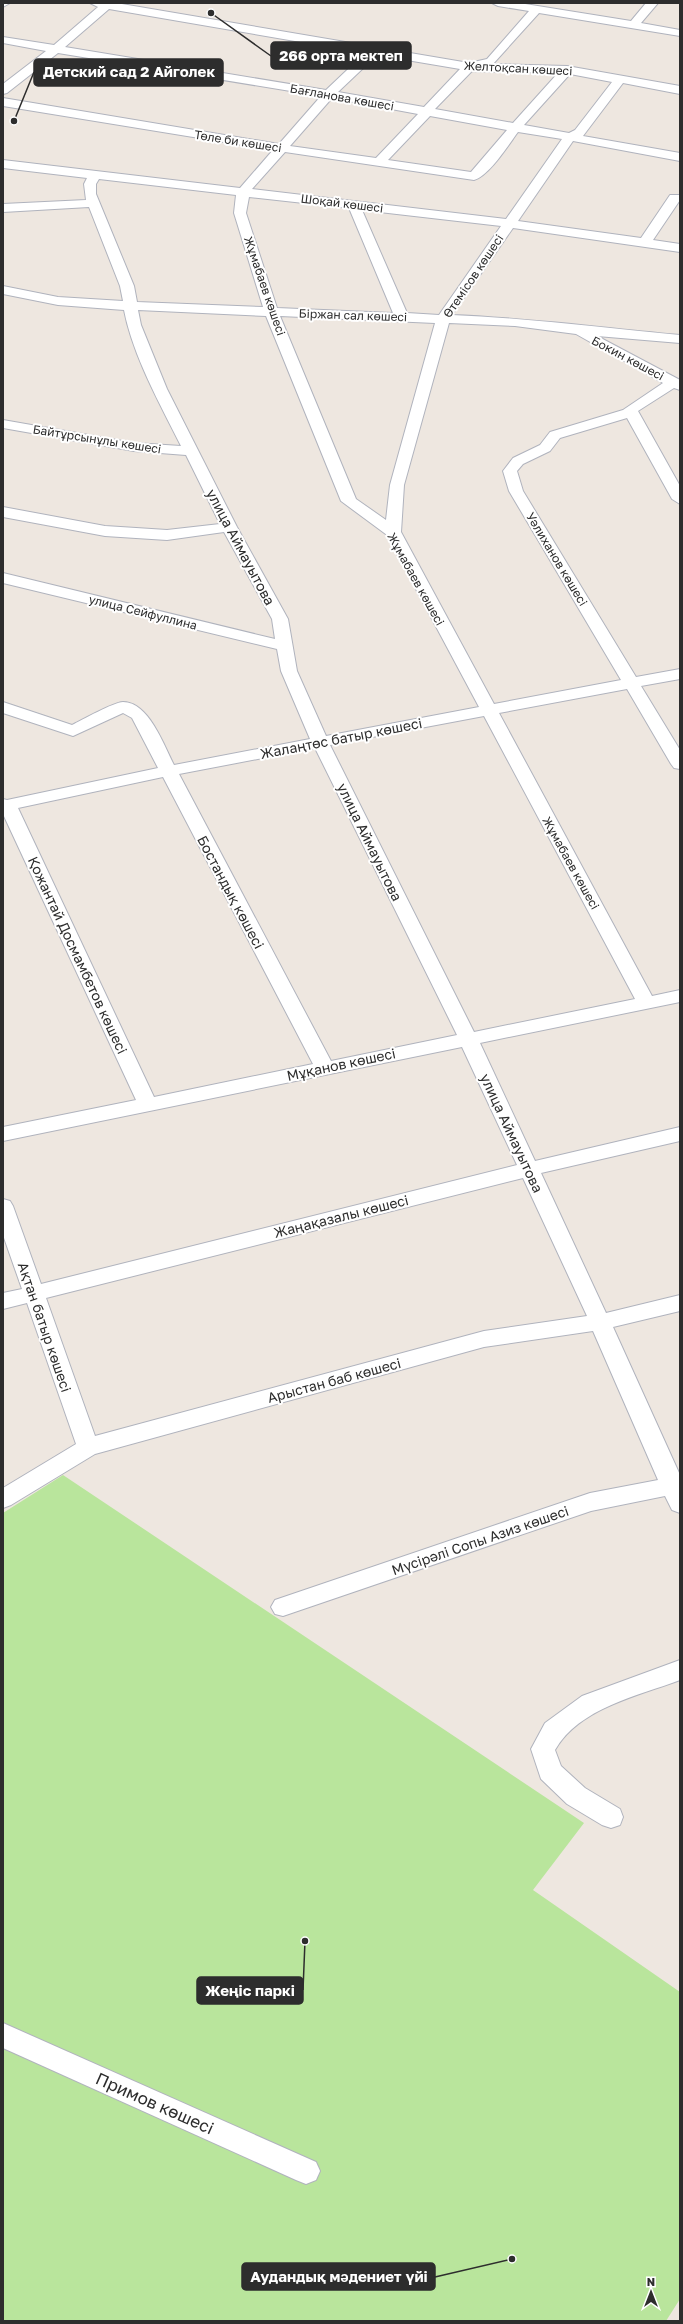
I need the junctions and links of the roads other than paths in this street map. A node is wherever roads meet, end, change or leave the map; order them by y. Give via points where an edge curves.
1 (498, 3) edge
2 (652, 3) edge
3 (102, 4) edge
4 (537, 9) junction
5 (634, 25) junction
6 (680, 33) edge
7 (3, 40) edge
8 (57, 48) junction
9 (374, 51) junction
10 (469, 67) junction
11 (566, 70) junction
12 (620, 79) junction
13 (3, 90) edge
14 (680, 90) edge
15 (329, 94) junction
16 (3, 102) edge
17 (426, 112) junction
18 (515, 128) junction
19 (569, 138) junction
20 (281, 148) junction
21 (680, 157) edge
22 (379, 162) junction
23 (3, 164) edge
24 (95, 174) junction
25 (243, 192) junction
26 (675, 198) dead end
27 (93, 203) junction
28 (354, 205) junction
29 (3, 208) edge
30 (508, 223) junction
31 (645, 242) junction
32 (680, 248) edge
33 (3, 290) edge
34 (130, 306) junction
35 (271, 312) junction
36 (402, 317) junction
37 (444, 319) junction
38 (576, 330) junction
39 (680, 339) edge
40 (677, 384) edge
41 (632, 412) junction
42 (3, 424) edge
43 (191, 451) junction
44 (680, 499) edge
45 (3, 512) edge
46 (229, 527) junction
47 (392, 532) junction
48 (3, 578) edge
49 (283, 646) junction
50 (680, 674) edge
51 (631, 682) junction
52 (3, 708) edge
53 (487, 710) junction
54 (320, 742) junction
55 (680, 764) edge
56 (167, 771) junction
57 (5, 805) edge
58 (680, 996) edge
59 (647, 1003) junction
60 (468, 1038) junction
61 (325, 1068) junction
62 (148, 1104) junction
63 (3, 1134) edge
64 (680, 1134) edge
65 (529, 1169) junction
66 (3, 1206) edge
67 (33, 1293) junction
68 (3, 1301) edge
69 (680, 1302) edge
70 (600, 1322) junction
71 (88, 1447) junction
72 (677, 1491) edge
73 (3, 1499) edge
74 (283, 1607) dead end
75 (680, 1670) edge
76 (611, 1817) dead end
77 (3, 2036) edge
78 (306, 2171) dead end

1 - 4 street
2 - 5 street
3 - 8 street
3 - 9 street, Желтоқсан көшесі
4 - 5 street
4 - 10 street via 491,61
5 - 6 street
7 - 8 street, Бағланова көшесі
8 - 13 street
8 - 15 street, Бағланова көшесі
9 - 10 street, Желтоқсан көшесі
9 - 15 street
10 - 11 street, Желтоқсан көшесі
10 - 17 street
11 - 12 street, Желтоқсан көшесі
11 - 18 street
12 - 14 street, Желтоқсан көшесі
12 - 19 street, Өтемісов көшесі via 579,133
15 - 17 street, Бағланова көшесі
15 - 20 street
16 - 20 street, Төле би көшесі
17 - 18 street, Бағланова көшесі
17 - 22 street
18 - 19 street, Бағланова көшесі
18 - 22 street, Төле би көшесі via 489,162 474,176
19 - 21 street, Бағланова көшесі
19 - 30 street, Өтемісов көшесі
20 - 22 street, Төле би көшесі
20 - 25 street
23 - 24 street, Шоқай көшесі
24 - 25 street, Шоқай көшесі
24 - 27 street, улица Аймауытова via 90,184
25 - 28 street, Шоқай көшесі
25 - 35 street, Жұмабаев көшесі via 240,213
26 - 31 street
27 - 29 street
27 - 34 street, улица Аймауытова via 127,286
28 - 30 street, Шоқай көшесі
28 - 36 street
30 - 31 street, Шоқай көшесі
30 - 37 street, Өтемісов көшесі
31 - 32 street, Шоқай көшесі
33 - 34 street, Біржан сал көшесі via 58,301
34 - 35 street, Біржан сал көшесі
34 - 43 street, улица Аймауытова via 134,325 160,389
35 - 36 street, Біржан сал көшесі
35 - 47 street, Жұмабаев көшесі via 349,501
36 - 37 street, Біржан сал көшесі
37 - 38 street, Біржан сал көшесі via 515,322
37 - 47 street, Өтемісов көшесі via 397,485
38 - 39 street, Біржан сал көшесі
38 - 40 street, Бокин көшесі
40 - 41 street via 630,410
41 - 44 street
41 - 51 street, Уәлиханов көшесі via 555,435 545,448 518,461 510,472 516,492
42 - 43 street, Байтұрсынұлы көшесі via 134,447
43 - 46 street, улица Аймауытова
45 - 46 street via 105,531 167,535
46 - 49 street, улица Аймауытова via 280,619
47 - 53 street, Жұмабаев көшесі
48 - 49 street, улица Сейфуллина
49 - 54 street, улица Аймауытова via 289,671
50 - 51 street, Жалаңтөс батыр көшесі
51 - 53 street, Жалаңтөс батыр көшесі
51 - 55 street, Уәлиханов көшесі
52 - 56 street, Бостандық көшесі via 73,731 123,707 139,715
53 - 54 street, Жалаңтөс батыр көшесі
53 - 59 street, Жұмабаев көшесі
54 - 56 street, Жалаңтөс батыр көшесі
54 - 60 street, улица Аймауытова
56 - 57 street, Жалаңтөс батыр көшесі
56 - 61 street, Бостандық көшесі
57 - 62 street, Қожантай Досмамбетов көшесі
58 - 59 street, Мұқанов көшесі
59 - 60 street, Мұқанов көшесі
60 - 61 street, Мұқанов көшесі
60 - 65 street, улица Аймауытова
61 - 62 street, Мұқанов көшесі
62 - 63 street, Мұқанов көшесі
64 - 65 street, Жаңақазалы көшесі
65 - 67 street, Жаңақазалы көшесі
65 - 70 street, улица Аймауытова
66 - 67 street, Ақтан батыр көшесі
67 - 68 street, Жаңақазалы көшесі
67 - 71 street, Ақтан батыр көшесі
69 - 70 street, Арыстан баб көшесі
70 - 71 street, Арыстан баб көшесі via 484,1339
70 - 72 street, улица Аймауытова
71 - 73 street, Арыстан баб көшесі
72 - 74 street, Мүсірәлі Сопы Азиз көшесі via 590,1502
75 - 76 street via 591,1703 554,1730 543,1749 550,1772 576,1796
77 - 78 street, Примов көшесі

